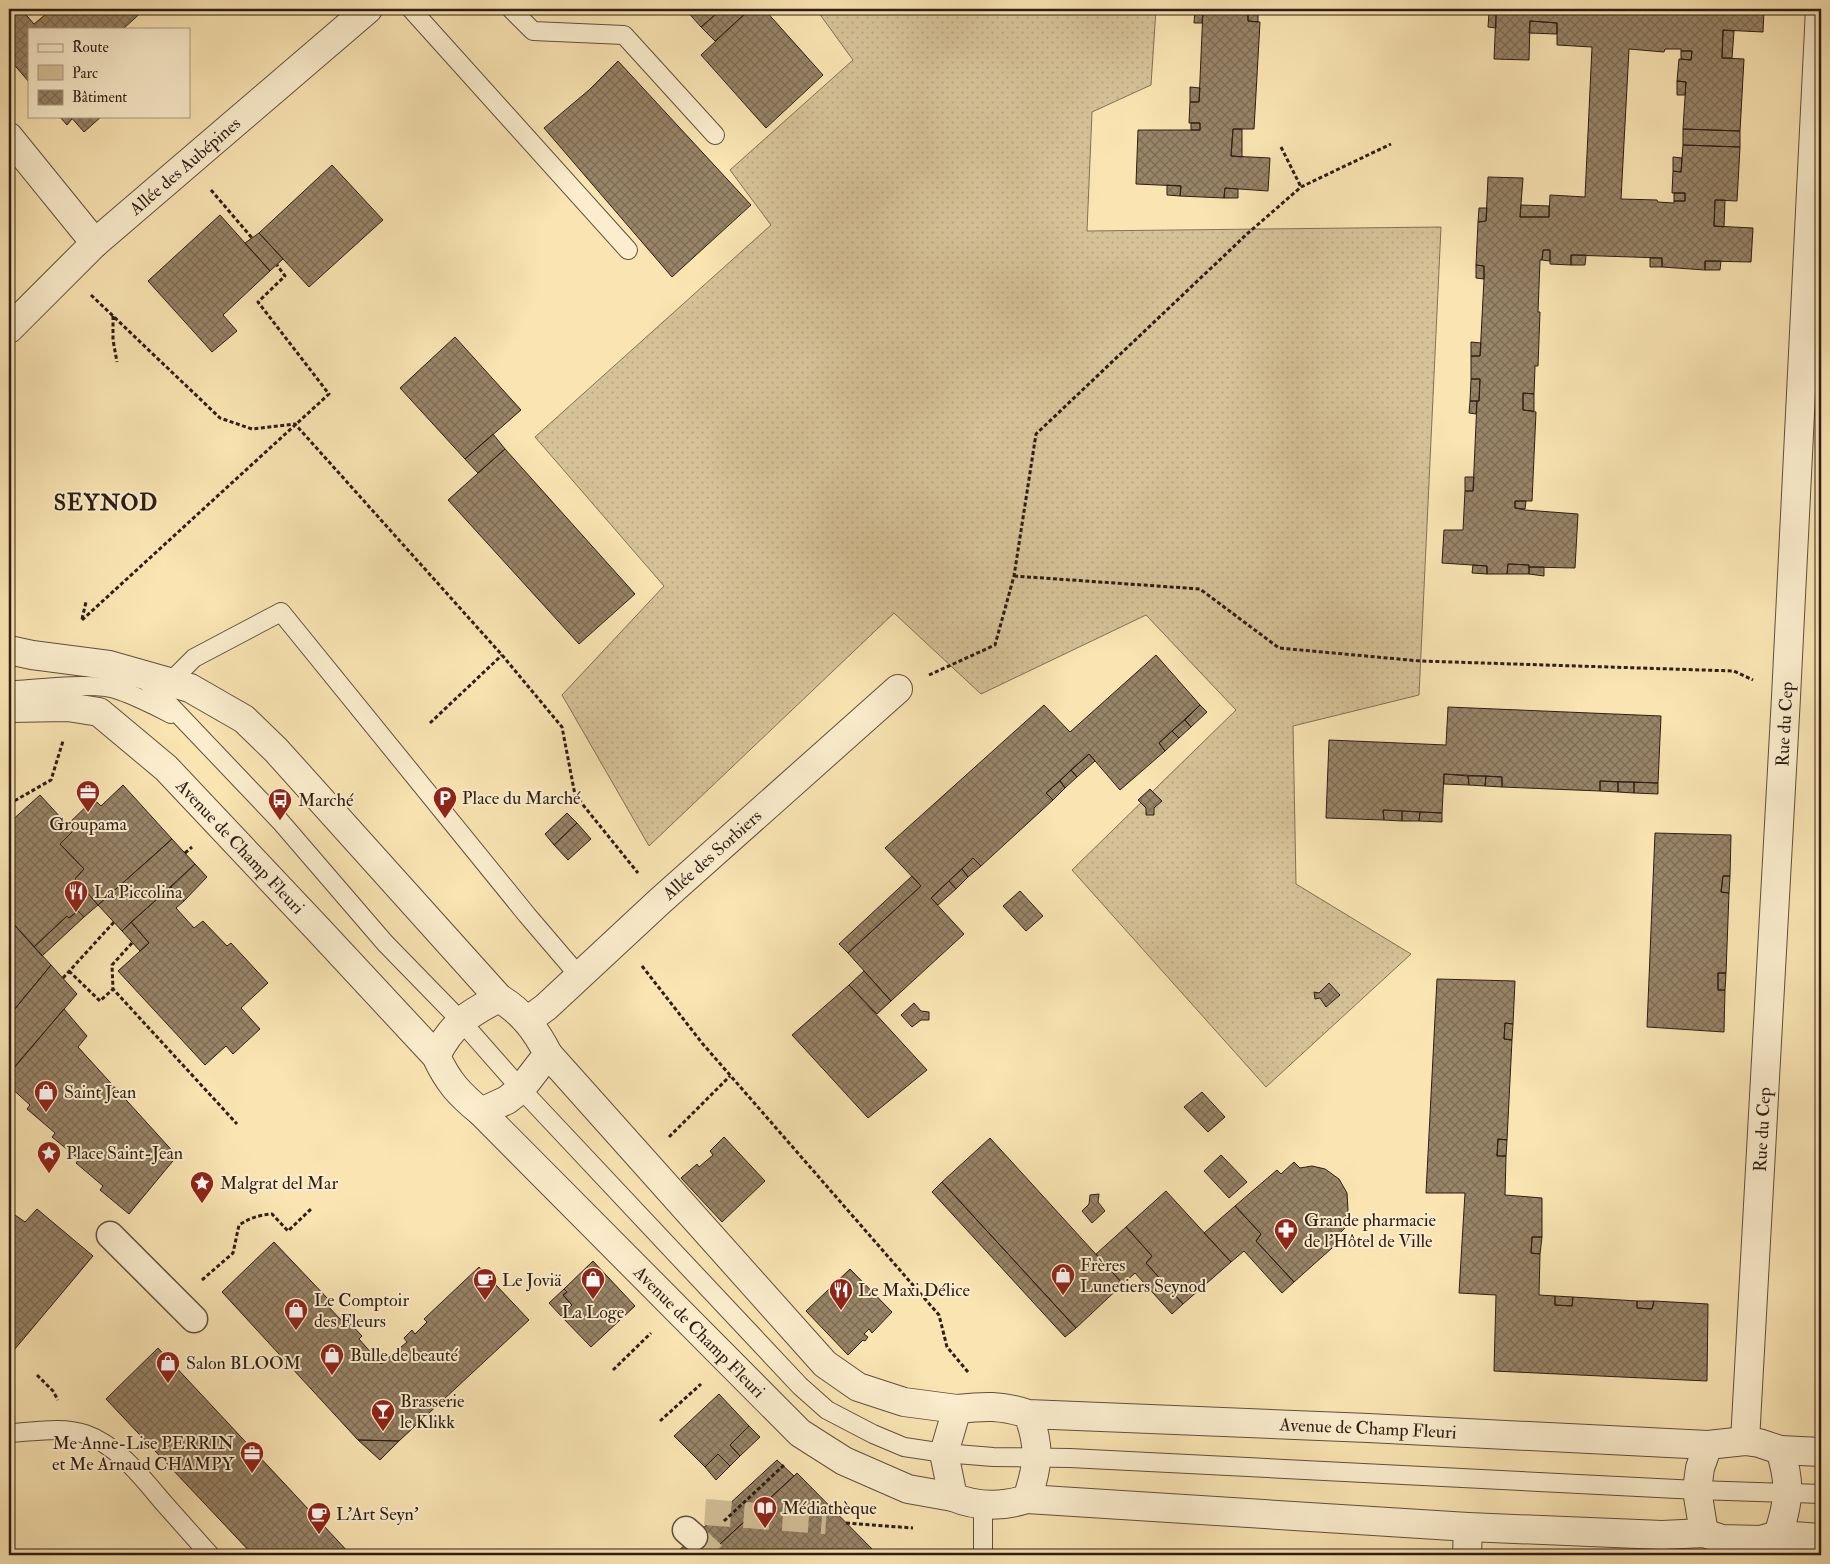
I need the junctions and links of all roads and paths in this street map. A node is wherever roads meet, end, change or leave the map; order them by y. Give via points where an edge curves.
1 (368, 9) edge
2 (411, 9) edge
3 (511, 9) edge
4 (1820, 9) edge
5 (716, 135) dead end
6 (9, 137) edge
7 (1390, 144) dead end
8 (1281, 147) dead end
9 (1301, 187) junction
10 (232, 215) dead end
11 (252, 238) dead end
12 (95, 243) junction
13 (628, 250) dead end
14 (277, 265) dead end
15 (65, 271) junction
16 (113, 316) junction
17 (9, 329) edge
18 (117, 362) dead end
19 (295, 424) junction
20 (1014, 576) junction
21 (82, 620) dead end
22 (9, 650) edge
23 (502, 656) junction
24 (142, 675) junction
25 (169, 683) junction
26 (898, 689) joint
27 (9, 693) edge
28 (1786, 697) junction
29 (68, 707) junction
30 (9, 708) edge
31 (186, 723) junction
32 (430, 723) dead end
33 (9, 804) edge
34 (660, 901) junction
35 (114, 922) dead end
36 (132, 943) dead end
37 (637, 960) dead end
38 (69, 970) junction
39 (580, 977) junction
40 (63, 978) dead end
41 (113, 989) junction
42 (499, 998) junction
43 (461, 1021) junction
44 (527, 1021) junction
45 (548, 1054) junction
46 (436, 1056) junction
47 (730, 1076) junction
48 (521, 1089) junction
49 (482, 1112) junction
50 (237, 1124) dead end
51 (667, 1139) dead end
52 (312, 1208) dead end
53 (110, 1235) dead end
54 (677, 1309) junction
55 (185, 1310) joint
56 (728, 1360) junction
57 (613, 1370) dead end
58 (970, 1375) dead end
59 (957, 1409) junction
60 (1028, 1414) junction
61 (660, 1421) dead end
62 (9, 1433) edge
63 (1745, 1441) junction
64 (1708, 1445) junction
65 (1780, 1450) junction
66 (1821, 1452) edge
67 (944, 1453) junction
68 (1037, 1458) junction
69 (779, 1470) dead end
70 (1697, 1490) junction
71 (1788, 1492) junction
72 (1821, 1494) edge
73 (953, 1498) junction
74 (1027, 1499) junction
75 (983, 1505) junction
76 (723, 1522) dead end
77 (846, 1523) dead end
78 (1468, 1527) junction
79 (906, 1528) dead end
80 (1704, 1533) junction
81 (1778, 1535) junction
82 (1821, 1538) edge
83 (210, 1555) edge
84 (982, 1555) edge
85 (1467, 1555) edge

1 - 12 street, Allée des Aubépines
2 - 13 lane
3 - 5 lane via 533,31 624,35
4 - 28 street, Rue du Cep
6 - 12 street
7 - 9 path
8 - 9 path
9 - 20 path via 1036,434
10 - 11 path
12 - 15 street, Allée des Aubépines
14 - 19 path via 284,276 258,302 329,394
15 - 16 path
15 - 17 street, Allée des Aubépines
16 - 18 path
16 - 19 path via 220,418 252,429
19 - 21 path
19 - 23 path
20 - 26 path via 995,645
20 - 28 path via 1200,589 1279,648 1420,661 1734,671
22 - 24 street, Avenue de Champ Fleuri via 108,665
23 - 32 path
23 - 34 path via 562,727 575,795
24 - 25 street, Avenue de Champ Fleuri
24 - 31 lane, Avenue de Champ Fleuri
25 - 39 lane via 194,658 280,612
25 - 42 street, Avenue de Champ Fleuri via 190,688 244,719 276,750
26 - 34 street, Allée des Sorbiers
27 - 31 lane, Avenue de Champ Fleuri via 71,686 108,688 154,704
28 - 63 street, Rue du Cep
29 - 30 street, Avenue de Champ Fleuri
29 - 33 path via 63,742 50,780
29 - 46 street, Avenue de Champ Fleuri via 99,712 166,768
31 - 43 lane, Avenue de Champ Fleuri via 280,821 385,943
34 - 39 street, Allée des Sorbiers
35 - 38 path
36 - 41 path via 112,965
37 - 47 path
38 - 40 path
38 - 41 path via 100,1001
39 - 44 street, Allée des Sorbiers
41 - 50 path
42 - 43 street
42 - 44 street, Avenue de Champ Fleuri
43 - 46 street via 446,1036
43 - 48 lane, Avenue de Champ Fleuri
44 - 45 street, Avenue de Champ Fleuri via 540,1036
45 - 48 street
45 - 59 street, Avenue de Champ Fleuri via 825,1364 858,1387 904,1402
46 - 49 street, Avenue de Champ Fleuri via 444,1075 465,1099
47 - 51 path
47 - 58 path via 939,1315 948,1347
48 - 49 street
48 - 67 lane, Avenue de Champ Fleuri via 800,1386 828,1410 873,1434 904,1447
49 - 54 street, Avenue de Champ Fleuri
52 - 55 path via 288,1231 272,1214 260,1214 239,1225 233,1253
53 - 55 street
54 - 56 street, Avenue de Champ Fleuri
54 - 57 path
56 - 61 path
56 - 73 street, Avenue de Champ Fleuri via 800,1433 844,1461 908,1488
59 - 60 street, Avenue de Champ Fleuri via 1009,1408
59 - 67 street
60 - 64 street, Avenue de Champ Fleuri
60 - 68 street via 1036,1434
62 - 83 lane via 59,1431 84,1434 111,1448 138,1472
63 - 64 street, Avenue de Champ Fleuri
63 - 65 street, Avenue de Champ Fleuri
64 - 70 street
65 - 66 street, Avenue de Champ Fleuri
65 - 71 street
67 - 68 lane, Avenue de Champ Fleuri
67 - 73 street
68 - 70 lane, Avenue de Champ Fleuri
68 - 74 street
69 - 76 path
70 - 71 lane, Avenue de Champ Fleuri
70 - 80 street
71 - 72 lane, Avenue de Champ Fleuri
71 - 81 street
73 - 75 street, Avenue de Champ Fleuri
74 - 75 street, Avenue de Champ Fleuri via 1010,1504
74 - 78 street, Avenue de Champ Fleuri
75 - 84 lane
77 - 79 path
78 - 80 street, Avenue de Champ Fleuri via 1662,1535
78 - 85 street
80 - 81 street, Avenue de Champ Fleuri via 1722,1539 1761,1540
81 - 82 street, Avenue de Champ Fleuri

